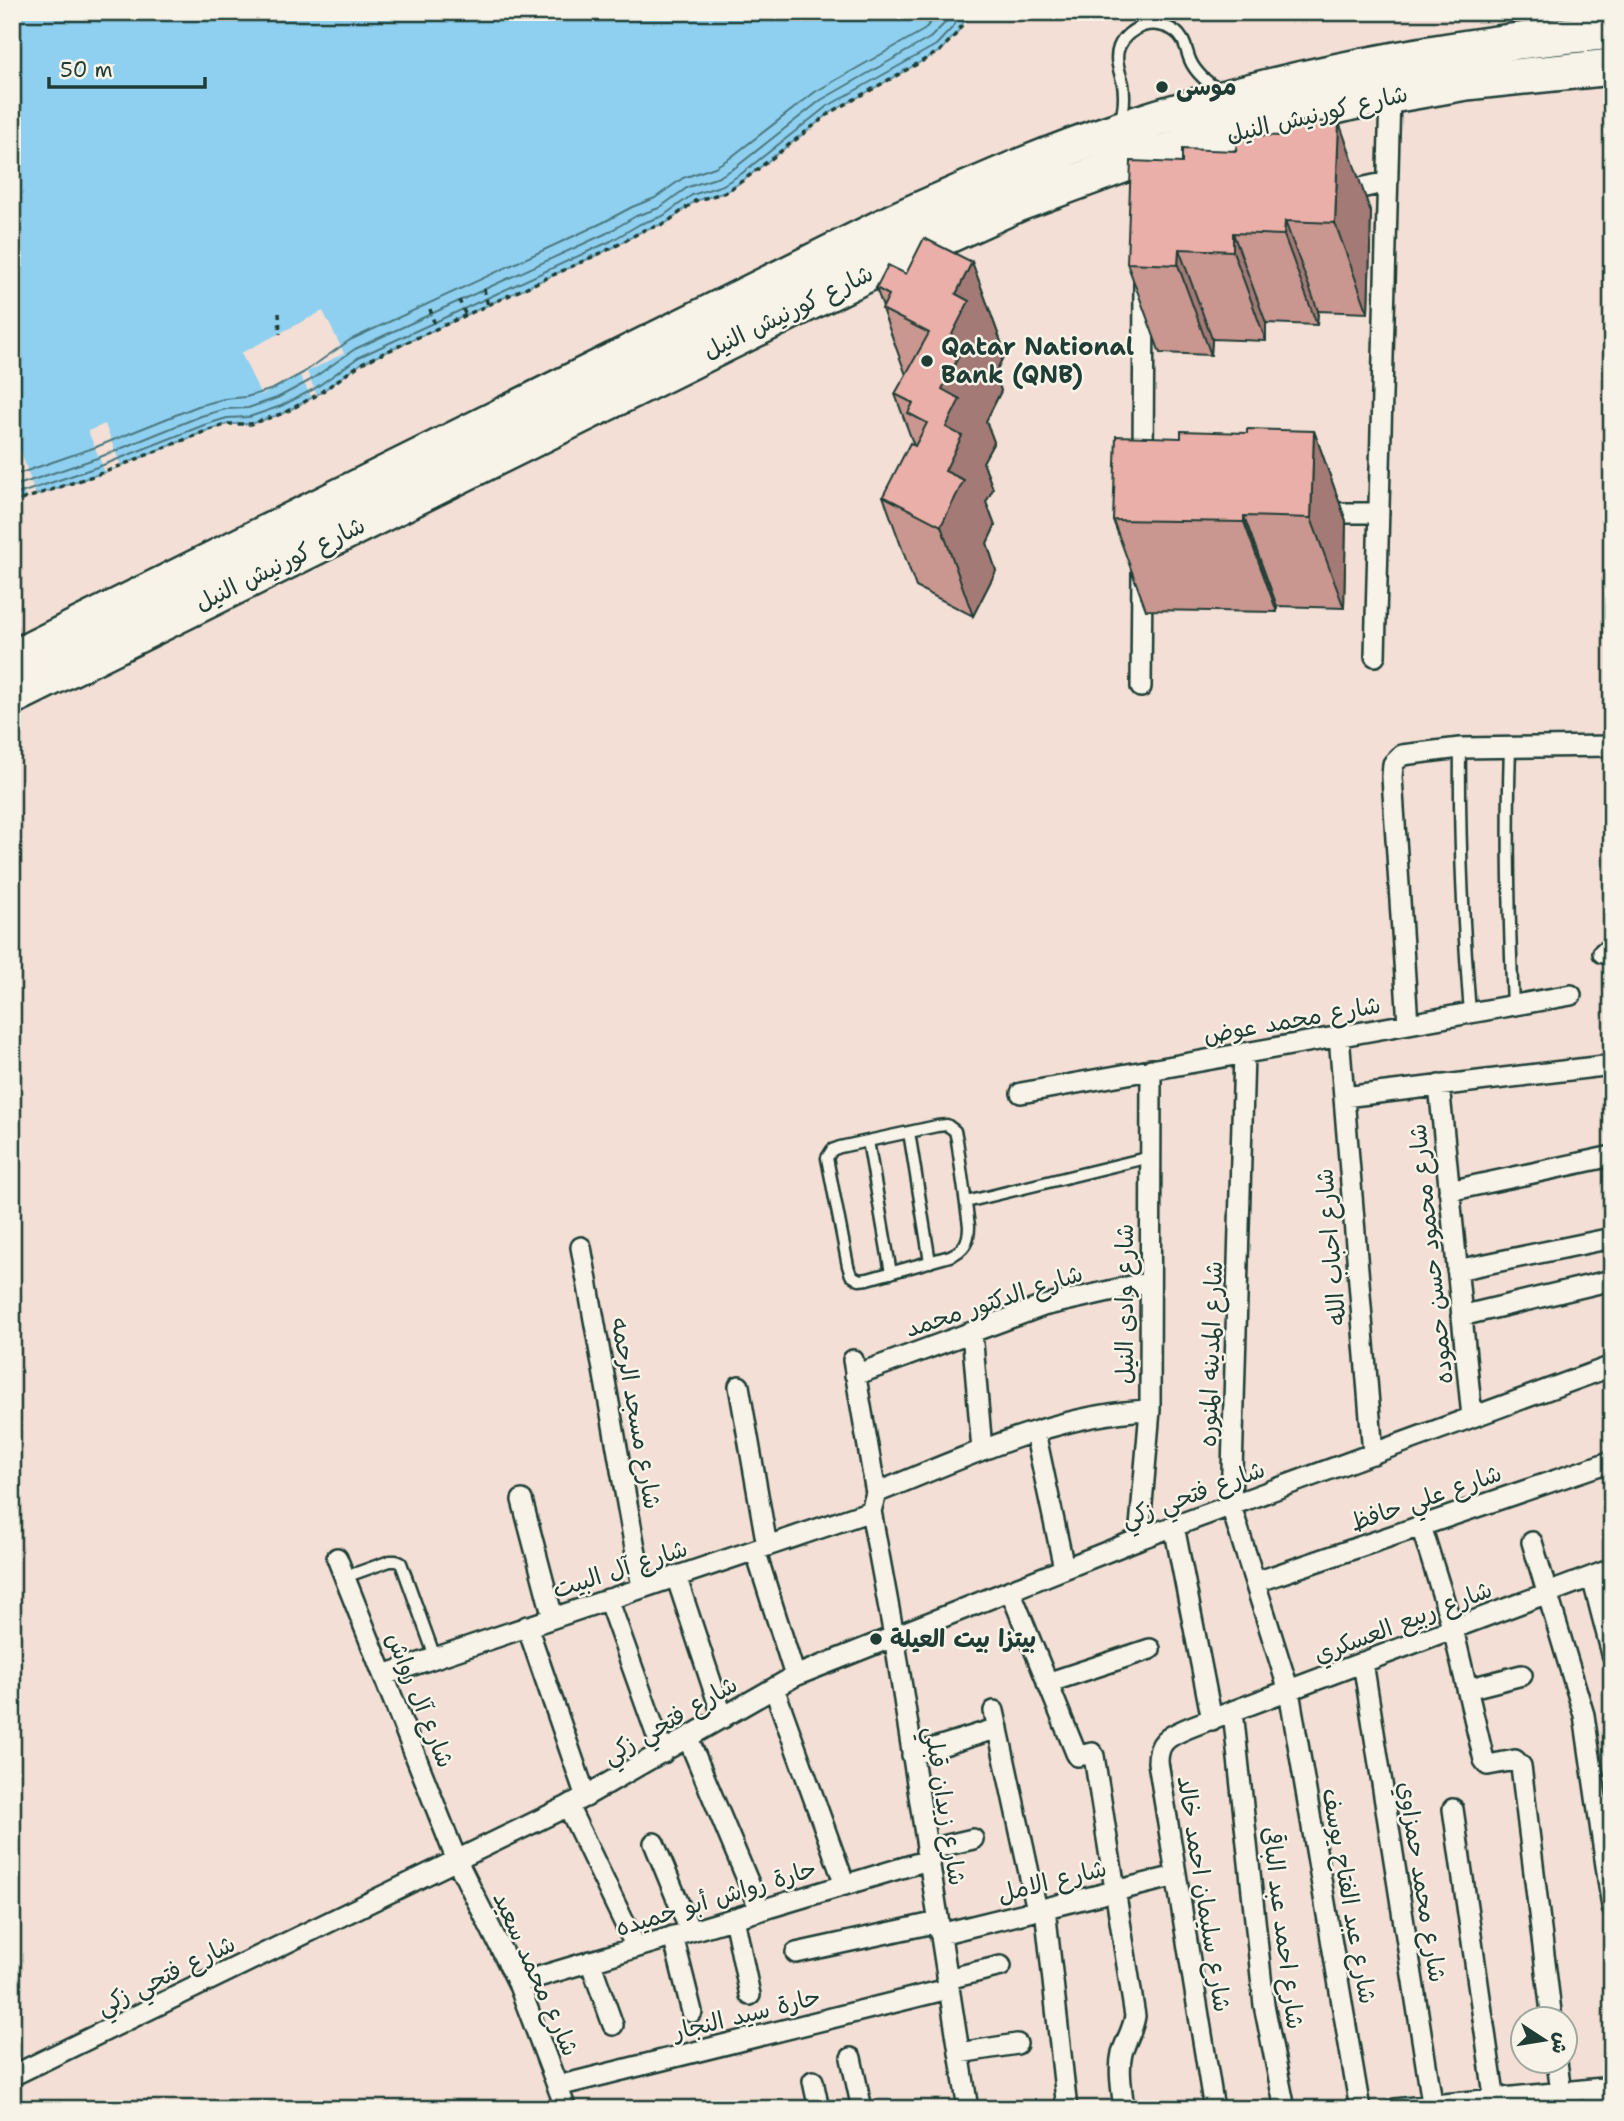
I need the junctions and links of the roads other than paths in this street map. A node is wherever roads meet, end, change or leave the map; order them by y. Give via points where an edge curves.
1 (1612, 31) edge
2 (1612, 67) edge
3 (1390, 95) junction
4 (1233, 96) junction
5 (1117, 131) junction
6 (1388, 182) junction
7 (1322, 196) edge
8 (1145, 269) edge
9 (1143, 485) edge
10 (1295, 513) edge
11 (1379, 513) junction
12 (1142, 552) edge
13 (1375, 656) dead end
14 (12, 659) edge
15 (1141, 687) dead end
16 (12, 697) edge
17 (1612, 746) edge
18 (1510, 747) junction
19 (1460, 748) junction
20 (1571, 995) dead end
21 (1513, 1005) junction
22 (1470, 1013) junction
23 (1408, 1024) junction
24 (1339, 1036) junction
25 (1244, 1053) junction
26 (1612, 1065) edge
27 (1151, 1069) junction
28 (1439, 1085) junction
29 (1021, 1093) dead end
30 (1344, 1097) junction
31 (909, 1132) junction
32 (868, 1141) junction
33 (1612, 1156) edge
34 (1150, 1157) junction
35 (1449, 1191) junction
36 (966, 1202) junction
37 (1612, 1238) edge
38 (581, 1247) dead end
39 (930, 1262) junction
40 (1457, 1270) junction
41 (891, 1273) junction
42 (1612, 1280) edge
43 (1150, 1282) junction
44 (1461, 1316) junction
45 (972, 1332) junction
46 (1612, 1366) edge
47 (854, 1367) joint
48 (739, 1386) dead end
49 (1150, 1410) junction
50 (1472, 1417) junction
51 (1035, 1432) junction
52 (982, 1450) junction
53 (1373, 1454) junction
54 (1612, 1461) edge
55 (522, 1500) dead end
56 (874, 1502) junction
57 (1231, 1506) junction
58 (1421, 1526) junction
59 (1174, 1527) junction
60 (1139, 1539) junction
61 (1532, 1542) dead end
62 (761, 1548) junction
63 (337, 1558) dead end
64 (1064, 1569) junction
65 (1612, 1569) edge
66 (676, 1576) junction
67 (345, 1577) junction
68 (1592, 1577) junction
69 (1256, 1582) junction
70 (642, 1587) junction
71 (1010, 1590) junction
72 (1548, 1594) junction
73 (608, 1599) junction
74 (553, 1618) junction
75 (527, 1626) junction
76 (1453, 1629) junction
77 (894, 1636) junction
78 (1150, 1649) dead end
79 (1612, 1654) edge
80 (435, 1657) junction
81 (1363, 1662) junction
82 (384, 1675) junction
83 (1522, 1675) dead end
84 (795, 1676) junction
85 (1047, 1683) junction
86 (774, 1688) junction
87 (1467, 1689) junction
88 (1289, 1691) junction
89 (1233, 1712) junction
90 (723, 1718) junction
91 (1212, 1720) junction
92 (688, 1738) junction
93 (663, 1753) junction
94 (912, 1755) junction
95 (586, 1797) junction
96 (568, 1806) junction
97 (1453, 1809) dead end
98 (973, 1839) dead end
99 (654, 1843) dead end
100 (927, 1855) junction
101 (457, 1861) junction
102 (1177, 1876) junction
103 (845, 1885) junction
104 (1115, 1891) junction
105 (1612, 1907) edge
106 (1041, 1909) junction
107 (760, 1910) junction
108 (734, 1918) junction
109 (939, 1928) junction
110 (682, 1934) junction
111 (636, 1947) junction
112 (796, 1953) dead end
113 (590, 1961) junction
114 (1001, 1966) dead end
115 (518, 1983) junction
116 (948, 1984) junction
117 (750, 1995) dead end
118 (1550, 2006) edge
119 (692, 2012) dead end
120 (613, 2025) dead end
121 (1017, 2044) dead end
122 (959, 2053) junction
123 (851, 2057) dead end
124 (12, 2076) edge
125 (1559, 2076) edge
126 (813, 2081) dead end
127 (558, 2086) junction
128 (1561, 2092) junction
129 (1600, 2095) edge
130 (1496, 2104) edge
131 (1433, 2107) edge
132 (566, 2109) edge
133 (819, 2109) edge
134 (862, 2109) edge
135 (968, 2109) edge
136 (1067, 2109) edge
137 (1124, 2109) edge
138 (1214, 2109) edge
139 (1285, 2109) edge
140 (1360, 2109) edge
141 (1395, 2109) edge

1 - 4 highway, شارع كورنيش النيل via 1463,48 1346,68
2 - 3 highway, شارع كورنيش النيل
3 - 6 street
3 - 16 highway, شارع كورنيش النيل via 1241,129 1019,203 913,251
4 - 5 highway, شارع كورنيش النيل
4 - 5 lane via 1201,76 1182,38 1161,25 1148,24 1137,28 1120,46 1117,57 1124,98
5 - 14 highway, شارع كورنيش النيل via 1006,172 897,220
6 - 7 street
6 - 11 street
8 - 9 street
10 - 11 street
11 - 13 street
12 - 15 street
17 - 18 street
18 - 19 street
18 - 21 lane via 1507,829
19 - 22 lane via 1459,836
19 - 23 street via 1414,752 1402,755 1394,764
20 - 21 street, شارع محمد عوض
21 - 22 street, شارع محمد عوض
22 - 23 street, شارع محمد عوض
23 - 24 street, شارع محمد عوض
24 - 25 street, شارع محمد عوض
24 - 30 street, شارع احباب الله
25 - 27 street, شارع محمد عوض
25 - 57 street, شارع المدينه المنوره
26 - 28 street
27 - 29 street, شارع محمد عوض
27 - 34 street, شارع وادى النيل
28 - 30 street
28 - 35 street, شارع محمود حسن حموده
30 - 53 street, شارع احباب الله
31 - 32 lane
31 - 36 lane via 947,1125 955,1131
31 - 39 lane
32 - 41 lane
32 - 41 lane via 832,1150 827,1158 851,1275 859,1280
33 - 35 street
34 - 36 lane
34 - 43 street, شارع وادى النيل
35 - 40 street, شارع محمود حسن حموده
36 - 39 lane via 966,1245
37 - 40 street
38 - 70 street, شارع مسجد الرحمه
39 - 41 lane
40 - 44 street, شارع محمود حسن حموده
42 - 44 street
43 - 45 street, شارع الدكتور محمد via 1043,1306
43 - 49 street, شارع وادى النيل
44 - 50 street, شارع محمود حسن حموده
45 - 47 street, شارع الدكتور محمد
45 - 52 street
46 - 50 street, شارع فتحي زكي
47 - 56 street, شارع زيدان قبلي
48 - 62 street
49 - 51 street, شارع آل البيت via 1117,1411
49 - 60 street, شارع وادى النيل
50 - 53 street, شارع فتحي زكي
51 - 52 street, شارع آل البيت
51 - 64 street
52 - 56 street, شارع آل البيت
53 - 57 street, شارع فتحي زكي
54 - 58 street, شارع علي حافظ
55 - 74 street
56 - 62 street, شارع آل البيت
56 - 77 street, شارع زيدان قبلي
57 - 59 street, شارع فتحي زكي
57 - 69 street, شارع المدينه المنوره
58 - 69 street, شارع علي حافظ
58 - 76 street
59 - 60 street, شارع فتحي زكي
59 - 91 street
60 - 64 street, شارع فتحي زكي
61 - 72 street
62 - 66 street, شارع آل البيت
62 - 84 street
63 - 67 street, شارع آل رواش
64 - 71 street, شارع فتحي زكي
65 - 68 street, شارع ربيع العسكري
66 - 70 street, شارع آل البيت
66 - 90 street
67 - 80 lane via 390,1561 401,1563
67 - 82 street, شارع آل رواش
68 - 72 street, شارع ربيع العسكري
68 - 79 street
69 - 88 street, شارع المدينه المنوره
70 - 73 street, شارع آل البيت
71 - 77 street, شارع فتحي زكي
71 - 85 street
72 - 76 street, شارع ربيع العسكري
72 - 105 street via 1584,1715
73 - 74 street, شارع آل البيت
73 - 93 street
74 - 75 street, شارع آل البيت
75 - 80 street, شارع آل البيت
75 - 95 street
76 - 81 street, شارع ربيع العسكري
76 - 87 street
77 - 84 street, شارع فتحي زكي
77 - 94 street, شارع زيدان قبلي
78 - 85 street
80 - 82 street, شارع آل البيت
81 - 88 street, شارع ربيع العسكري
81 - 131 street, شارع محمد حمزاوي
82 - 101 street, شارع آل رواش
83 - 87 street
84 - 86 street, شارع فتحي زكي
85 - 104 street via 1077,1755 1094,1756
86 - 90 street, شارع فتحي زكي
86 - 103 street
87 - 118 street via 1485,1763 1515,1760 1521,1766
88 - 89 street, شارع ربيع العسكري
88 - 140 street, شارع عبد الفتاح يوسف
89 - 91 street, شارع ربيع العسكري
89 - 139 street, شارع احمد عبد الباقى via 1264,2005
90 - 92 street, شارع فتحي زكي
91 - 102 street, شارع سليمان احمد خالد via 1174,1735 1159,1751
92 - 93 street, شارع فتحي زكي
92 - 107 street
93 - 95 street, شارع فتحي زكي
94 - 100 street, شارع زيدان قبلي
94 - 106 street via 996,1719
95 - 96 street, شارع فتحي زكي
96 - 101 street, شارع فتحي زكي
96 - 111 street
97 - 130 street
98 - 100 street, حارة رواش أبو حميده
99 - 110 street
100 - 103 street, حارة رواش أبو حميده
100 - 109 street, شارع زيدان قبلي
101 - 115 street, شارع محمد سعيد
101 - 124 street, شارع فتحي زكي
102 - 104 street, شارع الامل
102 - 138 street, شارع سليمان احمد خالد
103 - 107 street, حارة رواش أبو حميده
104 - 106 street, شارع الامل
104 - 137 street via 1135,2016 1121,2064
106 - 109 street, شارع الامل
106 - 136 street
107 - 108 street, حارة رواش أبو حميده
108 - 110 street, حارة رواش أبو حميده
108 - 117 street
109 - 112 street, شارع الامل
109 - 116 street, شارع زيدان قبلي
110 - 111 street, حارة رواش أبو حميده
110 - 119 street
111 - 113 street, حارة رواش أبو حميده
113 - 115 street, حارة رواش أبو حميده
113 - 120 street
114 - 116 street, حارة سيد النجار
115 - 127 street, شارع محمد سعيد
116 - 122 street, شارع زيدان قبلي
116 - 127 street, حارة سيد النجار
121 - 122 street
122 - 135 street, شارع زيدان قبلي
123 - 134 street
125 - 128 street
126 - 133 street
127 - 132 street, شارع محمد سعيد
128 - 129 street
128 - 130 street
130 - 131 street
131 - 141 street

